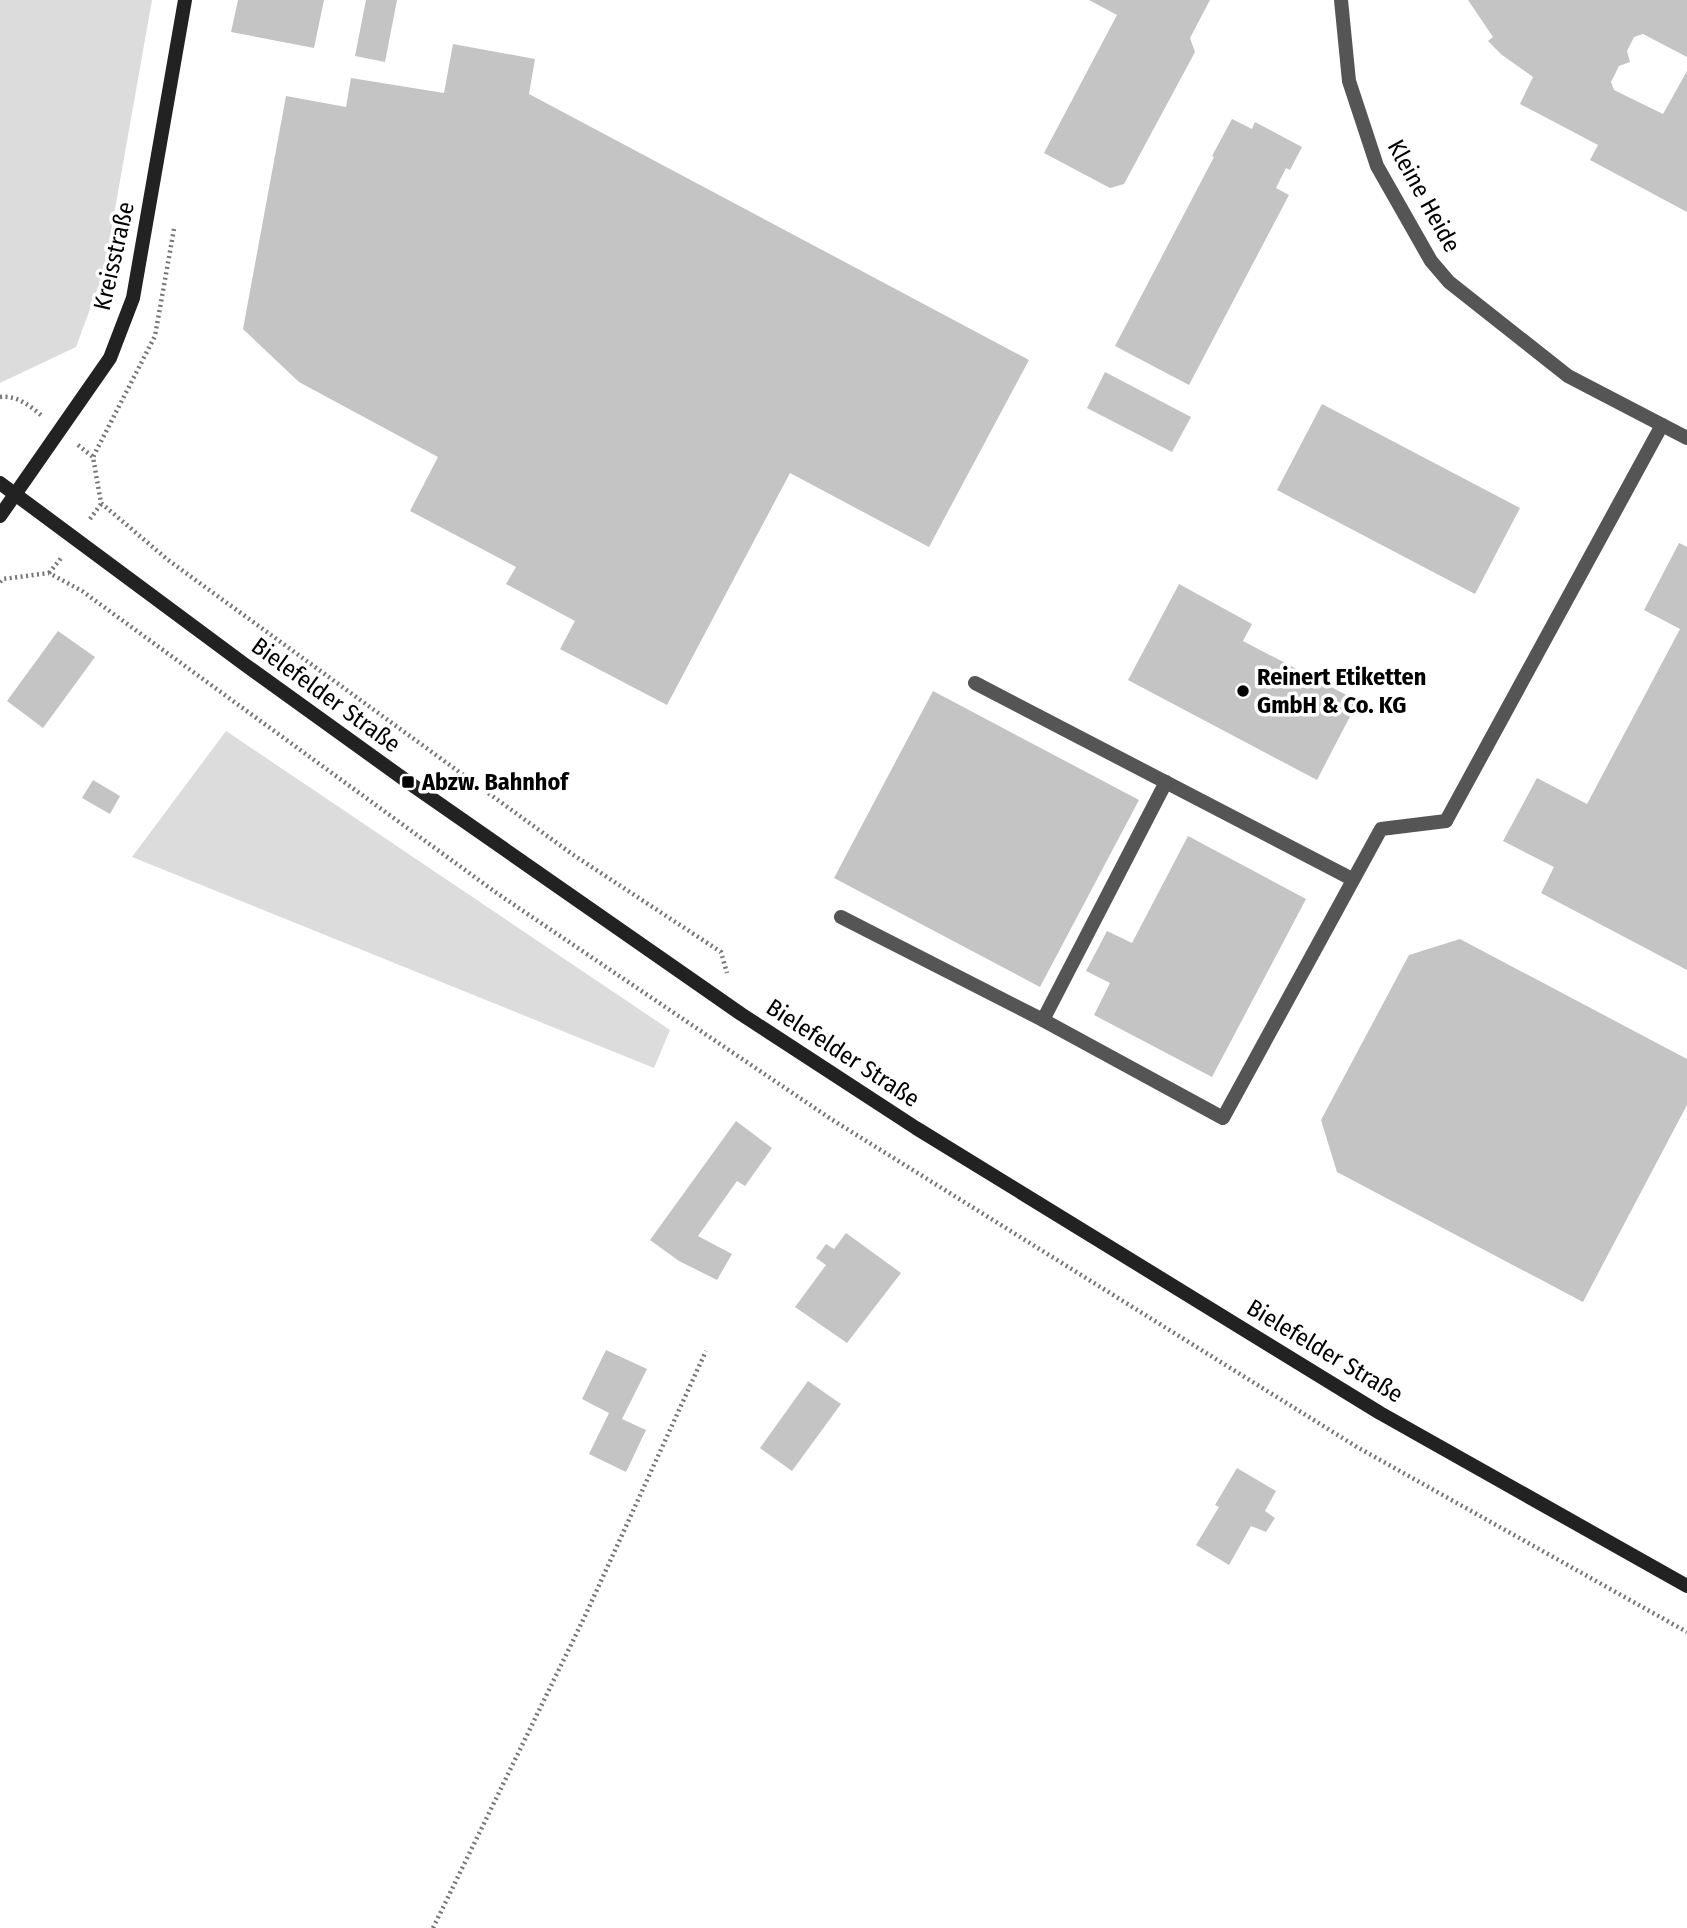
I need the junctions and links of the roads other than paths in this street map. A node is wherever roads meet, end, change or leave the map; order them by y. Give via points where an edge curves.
1 (185, 0) edge
2 (1341, 0) edge
3 (1662, 425) junction
4 (1687, 438) edge
5 (0, 482) edge
6 (16, 494) junction
7 (0, 516) edge
8 (975, 683) dead end
9 (1166, 782) junction
10 (1352, 879) junction
11 (841, 918) dead end
12 (1043, 1020) junction
13 (1687, 1586) edge

1 - 6 street, Kreisstraße via 133,298 110,358
2 - 3 street, Kleine Heide via 1349,81 1377,166 1431,261 1449,282 1568,376
3 - 4 street, Kleine Heide
3 - 10 street via 1446,821 1381,829
5 - 6 street, Bielefelder Straße
6 - 7 street, Kreisstraße
6 - 13 street, Bielefelder Straße via 408,782 741,1014 916,1128 1380,1413
8 - 9 street
9 - 10 street
9 - 12 street
10 - 12 street via 1223,1118
11 - 12 street

